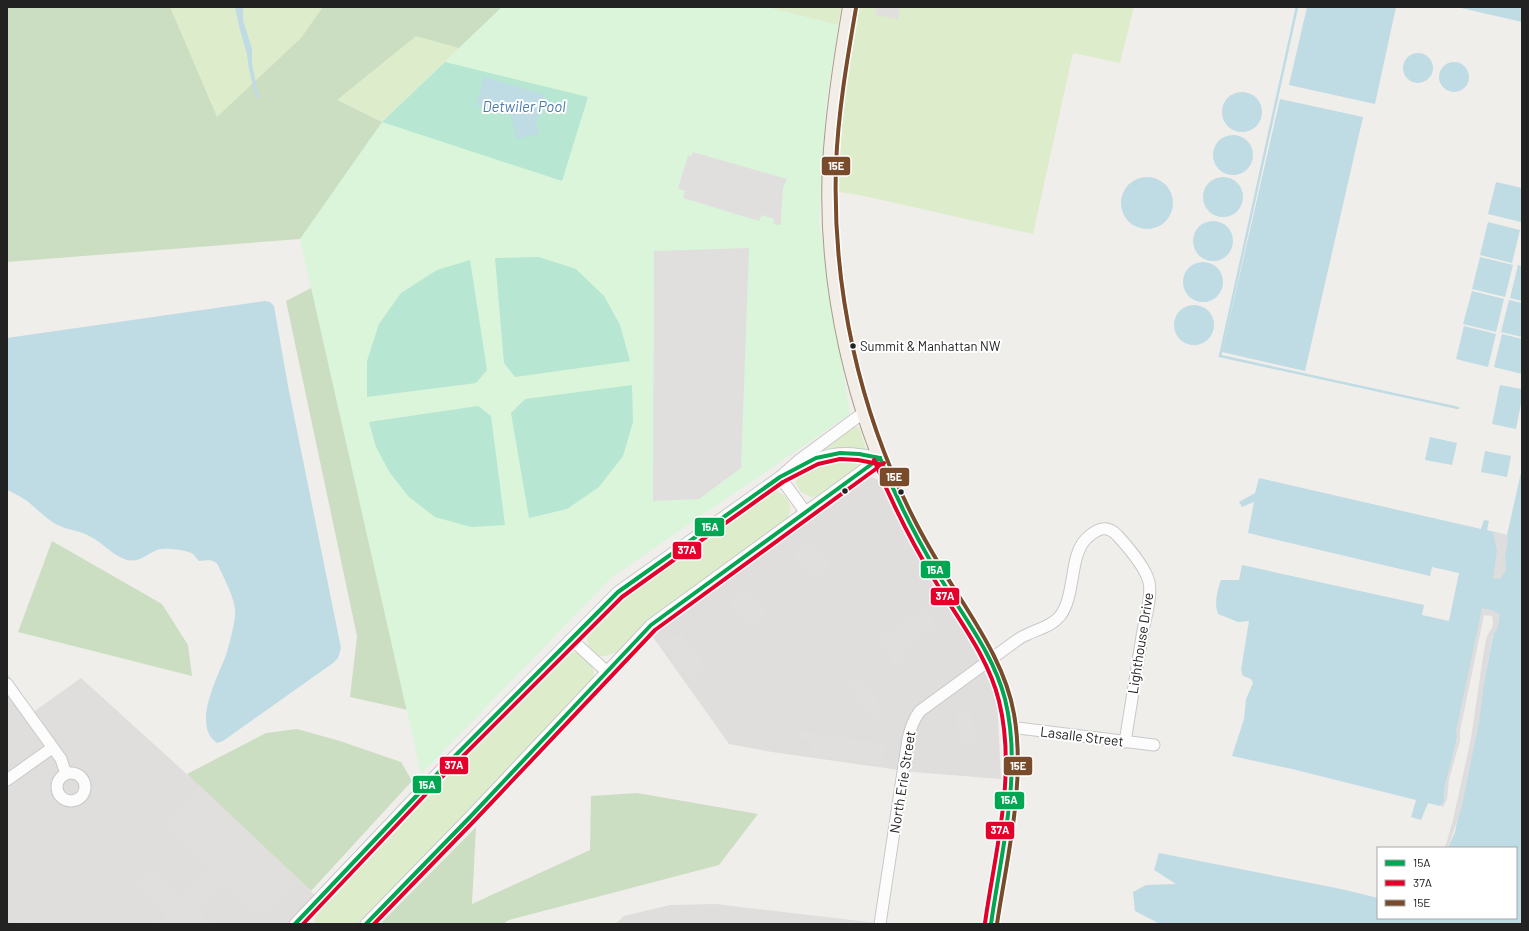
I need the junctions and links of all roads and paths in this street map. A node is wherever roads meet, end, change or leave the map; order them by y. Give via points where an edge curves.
1 (850, 7) edge
2 (864, 413) junction
3 (880, 458) junction
4 (780, 477) junction
5 (806, 513) junction
6 (1114, 532) joint
7 (571, 639) junction
8 (990, 660) junction
9 (606, 671) junction
10 (7, 684) edge
11 (1010, 727) junction
12 (1125, 742) junction
13 (1154, 745) dead end
14 (52, 748) junction
15 (66, 774) dead end
16 (7, 780) edge
17 (295, 924) edge
18 (366, 924) edge
19 (880, 924) edge
20 (991, 924) edge

1 - 2 main road via 834,120 830,165 830,227 843,331
2 - 3 main road
2 - 4 street
3 - 4 street via 840,453 816,458
3 - 5 street
3 - 8 main road via 911,526
4 - 5 street
4 - 7 street via 618,592
5 - 9 street via 654,622
6 - 8 street, North Erie Street via 1108,528 1099,529 1085,540 1060,616 1046,626 1025,635
6 - 12 street, Lighthouse Drive via 1130,549 1147,577 1150,589
7 - 9 street
7 - 17 street
8 - 11 main road via 1004,698
8 - 19 street, North Erie Street via 920,711 912,724
9 - 18 street
10 - 14 street
11 - 12 street, Lasalle Street
11 - 20 main road via 1013,763
12 - 13 street, Lasalle Street
14 - 15 street via 63,763
14 - 16 street

